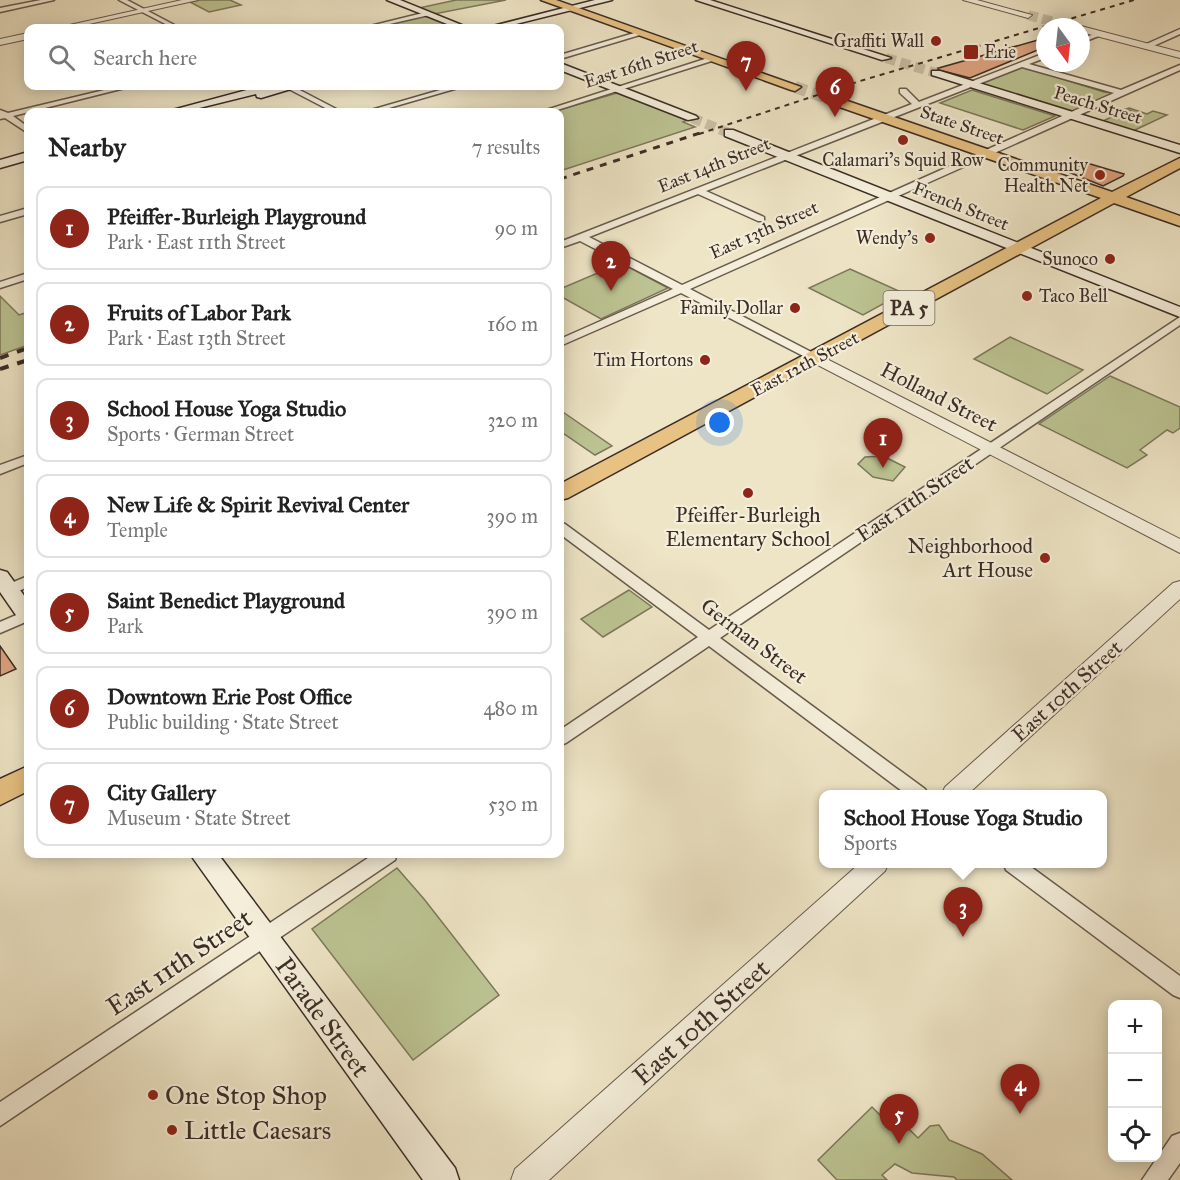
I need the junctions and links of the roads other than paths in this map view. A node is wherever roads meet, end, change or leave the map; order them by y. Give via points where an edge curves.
1 (51, 0) edge
2 (122, 0) edge
3 (195, 0) edge
4 (392, 0) edge
5 (546, 0) edge
6 (607, 0) edge
7 (701, 0) edge
8 (967, 0) edge
9 (572, 9) junction
10 (0, 10) edge
11 (143, 11) junction
12 (427, 14) junction
13 (1028, 15) tunnel mouth
14 (80, 24) edge
15 (169, 24) edge
16 (383, 24) edge
17 (453, 24) edge
18 (507, 24) edge
19 (523, 24) edge
20 (1090, 32) edge
21 (1180, 32) edge
22 (641, 33) junction
23 (1099, 34) junction
24 (24, 37) edge
25 (1090, 37) edge
26 (0, 42) edge
27 (1146, 46) junction
28 (1180, 55) edge
29 (564, 56) edge
30 (714, 58) junction
31 (886, 58) tunnel mouth
32 (1036, 58) edge
33 (1021, 64) junction
34 (1180, 67) edge
35 (564, 68) edge
36 (936, 73) tunnel mouth
37 (971, 84) junction
38 (795, 87) tunnel mouth
39 (618, 89) junction
40 (111, 90) edge
41 (257, 90) edge
42 (276, 90) edge
43 (298, 90) edge
44 (447, 90) edge
45 (903, 92) dead end
46 (1121, 93) junction
47 (833, 100) tunnel mouth
48 (918, 105) junction
49 (29, 108) edge
50 (187, 108) edge
51 (209, 108) edge
52 (331, 108) edge
53 (382, 108) edge
54 (557, 108) edge
55 (24, 109) edge
56 (2, 114) edge
57 (1072, 116) junction
58 (692, 118) tunnel mouth
59 (883, 118) junction
60 (24, 128) edge
61 (729, 133) tunnel mouth
62 (1180, 149) edge
63 (985, 153) junction
64 (786, 156) junction
65 (24, 157) edge
66 (1180, 162) edge
67 (0, 164) edge
68 (698, 191) junction
69 (887, 196) junction
70 (1113, 198) junction
71 (24, 212) edge
72 (0, 219) edge
73 (761, 219) dead end
74 (1180, 221) edge
75 (581, 237) junction
76 (564, 243) edge
77 (1019, 249) junction
78 (24, 277) edge
79 (0, 285) edge
80 (681, 288) junction
81 (1180, 312) edge
82 (1180, 320) edge
83 (564, 341) edge
84 (815, 358) junction
85 (990, 448) junction
86 (24, 461) edge
87 (0, 470) edge
88 (564, 491) edge
89 (564, 530) edge
90 (1180, 547) edge
91 (13, 583) edge
92 (1180, 588) edge
93 (24, 607) edge
94 (24, 618) edge
95 (0, 628) edge
96 (709, 638) junction
97 (564, 735) edge
98 (24, 779) edge
99 (912, 790) edge
100 (958, 790) edge
101 (0, 793) edge
102 (206, 858) edge
103 (382, 858) edge
104 (872, 868) edge
105 (1018, 868) edge
106 (264, 937) junction
107 (1180, 988) edge
108 (0, 1115) edge
109 (1180, 1144) edge
110 (443, 1180) edge
111 (526, 1180) edge
112 (1154, 1180) edge

1 - 10 street
2 - 11 street
3 - 11 street
4 - 12 main road
5 - 9 main road
6 - 9 main road
7 - 31 main road
8 - 13 street
9 - 18 main road
9 - 19 main road
9 - 22 main road
11 - 14 street
11 - 15 street
12 - 16 street
12 - 17 main road
20 - 23 street
21 - 27 street
22 - 29 street
22 - 30 main road
23 - 25 street
23 - 27 street
24 - 26 street
27 - 28 street
30 - 38 main road
30 - 39 street, East 16th Street
32 - 33 street, East 14th Street
33 - 37 street, East 14th Street
33 - 46 street
34 - 46 street, East 13th Street
35 - 39 main road
36 - 37 main road, Peach Street
37 - 48 street, East 14th Street
37 - 57 main road, Peach Street
39 - 54 street, East 16th Street
39 - 58 main road
40 - 49 street
41 - 50 main road
42 - 51 main road
43 - 52 street
44 - 53 street
45 - 48 street
46 - 57 street, East 13th Street
47 - 59 main road, State Street
48 - 59 street, East 14th Street
55 - 56 street
56 - 60 street
57 - 62 main road, Peach Street
57 - 63 street, East 13th Street
59 - 63 main road, State Street
59 - 64 street, East 14th Street
61 - 64 main road, French Street
63 - 69 street, East 13th Street
63 - 70 main road, State Street
64 - 68 street, East 14th Street
64 - 69 main road, French Street
65 - 67 main road
66 - 70 main road, PA 5
68 - 73 street
68 - 75 street, East 14th Street
69 - 77 main road, French Street
69 - 80 street, East 13th Street
70 - 74 main road, State Street
70 - 77 main road, East 12th Street / PA 5
71 - 72 street
75 - 76 street, East 14th Street
75 - 80 street, Holland Street
77 - 81 main road, French Street
77 - 84 main road, East 12th Street / PA 5
78 - 79 street
80 - 83 street, East 13th Street
80 - 84 street, Holland Street
82 - 85 street, East 11th Street
84 - 85 street, Holland Street
84 - 88 main road, East 12th Street / PA 5
85 - 90 street, Holland Street
85 - 96 street, East 11th Street
86 - 87 street
89 - 96 street, German Street
91 - 93 main road
92 - 100 street, East 10th Street
94 - 95 street
96 - 97 street, East 11th Street
96 - 99 street, German Street
98 - 101 main road
102 - 106 main road, Parade Street
103 - 106 street, East 11th Street
104 - 111 street, East 10th Street
105 - 107 street
106 - 108 street, East 11th Street
106 - 110 main road, Parade Street
109 - 112 street

